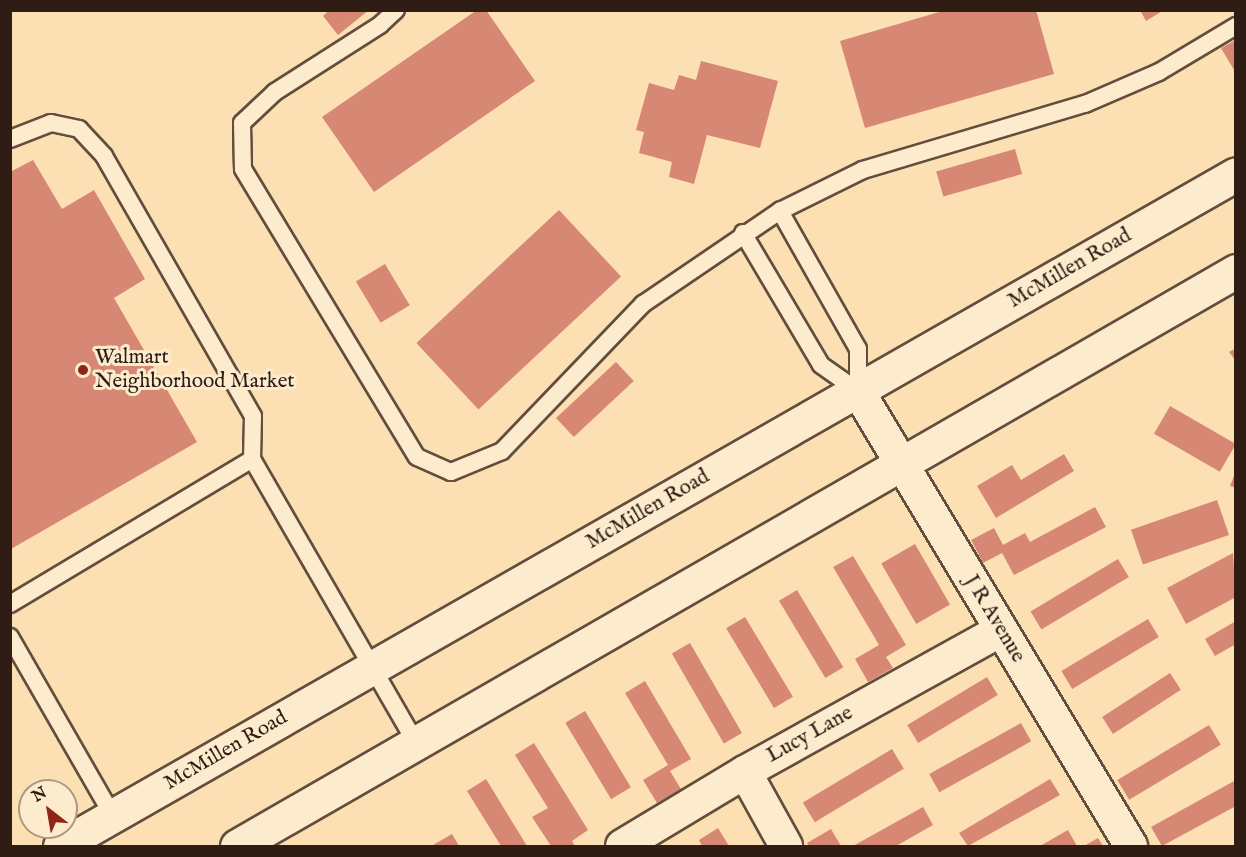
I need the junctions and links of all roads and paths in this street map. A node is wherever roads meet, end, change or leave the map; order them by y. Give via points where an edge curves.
1 (396, 10) edge
2 (1236, 26) edge
3 (10, 139) edge
4 (1236, 174) edge
5 (780, 211) junction
6 (742, 233) junction
7 (1236, 271) edge
8 (858, 391) junction
9 (252, 459) junction
10 (902, 465) junction
11 (10, 604) edge
12 (1001, 630) junction
13 (10, 637) edge
14 (374, 667) junction
15 (417, 745) junction
16 (745, 772) junction
17 (113, 816) junction
18 (60, 846) edge
19 (237, 846) edge
20 (622, 846) edge
21 (786, 846) edge
22 (1131, 846) edge

1 - 6 lane via 380,26 275,92 242,123 243,169 417,457 451,472 502,451 643,304
2 - 5 lane via 1159,72 1085,104 863,171
3 - 9 lane via 51,123 79,129 104,156 253,416
4 - 8 main road, McMillen Road
5 - 6 lane
5 - 8 lane via 858,349
6 - 8 lane via 821,365
7 - 10 main road
8 - 10 street, J R Avenue
8 - 14 main road, McMillen Road
9 - 11 lane
9 - 14 lane
10 - 12 street, J R Avenue
10 - 15 main road
12 - 16 street, Lucy Lane
12 - 22 street, J R Avenue
13 - 17 lane
14 - 15 lane
14 - 17 main road, McMillen Road
15 - 19 main road
16 - 20 street, Lucy Lane
16 - 21 street
17 - 18 main road, McMillen Road

